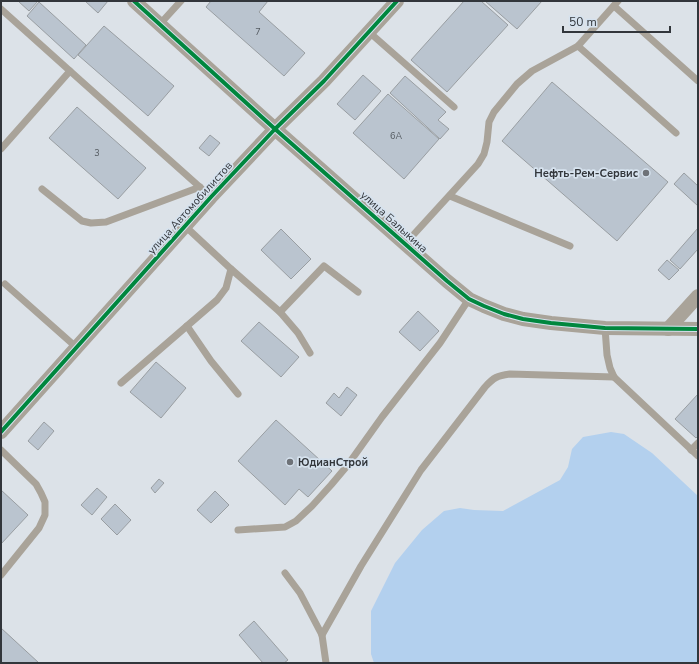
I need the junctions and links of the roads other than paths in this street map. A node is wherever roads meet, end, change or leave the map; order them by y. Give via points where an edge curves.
1 (134, 1) edge
2 (180, 1) edge
3 (398, 1) edge
4 (616, 3) edge
5 (1, 9) edge
6 (160, 24) junction
7 (369, 32) junction
8 (578, 46) junction
9 (70, 71) junction
10 (698, 81) edge
11 (454, 107) dead end
12 (275, 129) junction
13 (676, 133) dead end
14 (1, 149) edge
15 (200, 187) junction
16 (42, 188) dead end
17 (450, 196) junction
18 (211, 197) junction
19 (185, 226) junction
20 (405, 244) junction
21 (570, 246) dead end
22 (231, 269) junction
23 (4, 284) dead end
24 (358, 292) dead end
25 (698, 296) edge
26 (469, 299) junction
27 (280, 312) junction
28 (187, 326) junction
29 (605, 328) junction
30 (668, 329) junction
31 (698, 329) edge
32 (76, 347) junction
33 (310, 353) dead end
34 (614, 377) junction
35 (121, 383) dead end
36 (238, 394) dead end
37 (1, 432) edge
38 (698, 443) edge
39 (1, 450) edge
40 (691, 450) junction
41 (698, 456) edge
42 (238, 530) dead end
43 (285, 573) dead end
44 (1, 575) edge
45 (322, 635) junction
46 (326, 663) edge

1 - 6 street, улица Балыкина
2 - 6 lane
3 - 7 street, улица Автомобилистов
4 - 8 lane
4 - 10 lane
5 - 9 lane
6 - 12 street, улица Балыкина
7 - 11 lane
7 - 12 street, улица Автомобилистов
8 - 13 lane
8 - 17 lane via 532,71 517,84 489,122 484,154
9 - 14 lane
9 - 15 lane
12 - 18 street, улица Автомобилистов
12 - 20 street, улица Балыкина
15 - 16 lane via 106,222 91,223 82,221
15 - 18 lane
17 - 20 lane
17 - 21 lane
18 - 19 street, улица Автомобилистов
19 - 22 lane
19 - 32 street, улица Автомобилистов
20 - 26 street, улица Балыкина
22 - 27 lane
22 - 28 lane via 226,288 217,300
23 - 32 lane
24 - 27 lane via 324,266
25 - 30 street
26 - 29 street, улица Балыкина via 523,319
26 - 42 lane via 440,343 347,466 312,506 296,521 285,527
27 - 33 lane via 298,333
28 - 35 lane
28 - 36 lane
29 - 30 street, улица Балыкина
29 - 34 lane via 607,355
30 - 31 street, улица Балыкина
32 - 37 street, улица Автомобилистов
34 - 40 lane
34 - 45 lane via 510,374 492,379 421,470 361,566
38 - 40 lane
39 - 44 lane via 36,484 45,502 45,515 40,528
40 - 41 lane
43 - 45 lane via 300,593
45 - 46 lane

